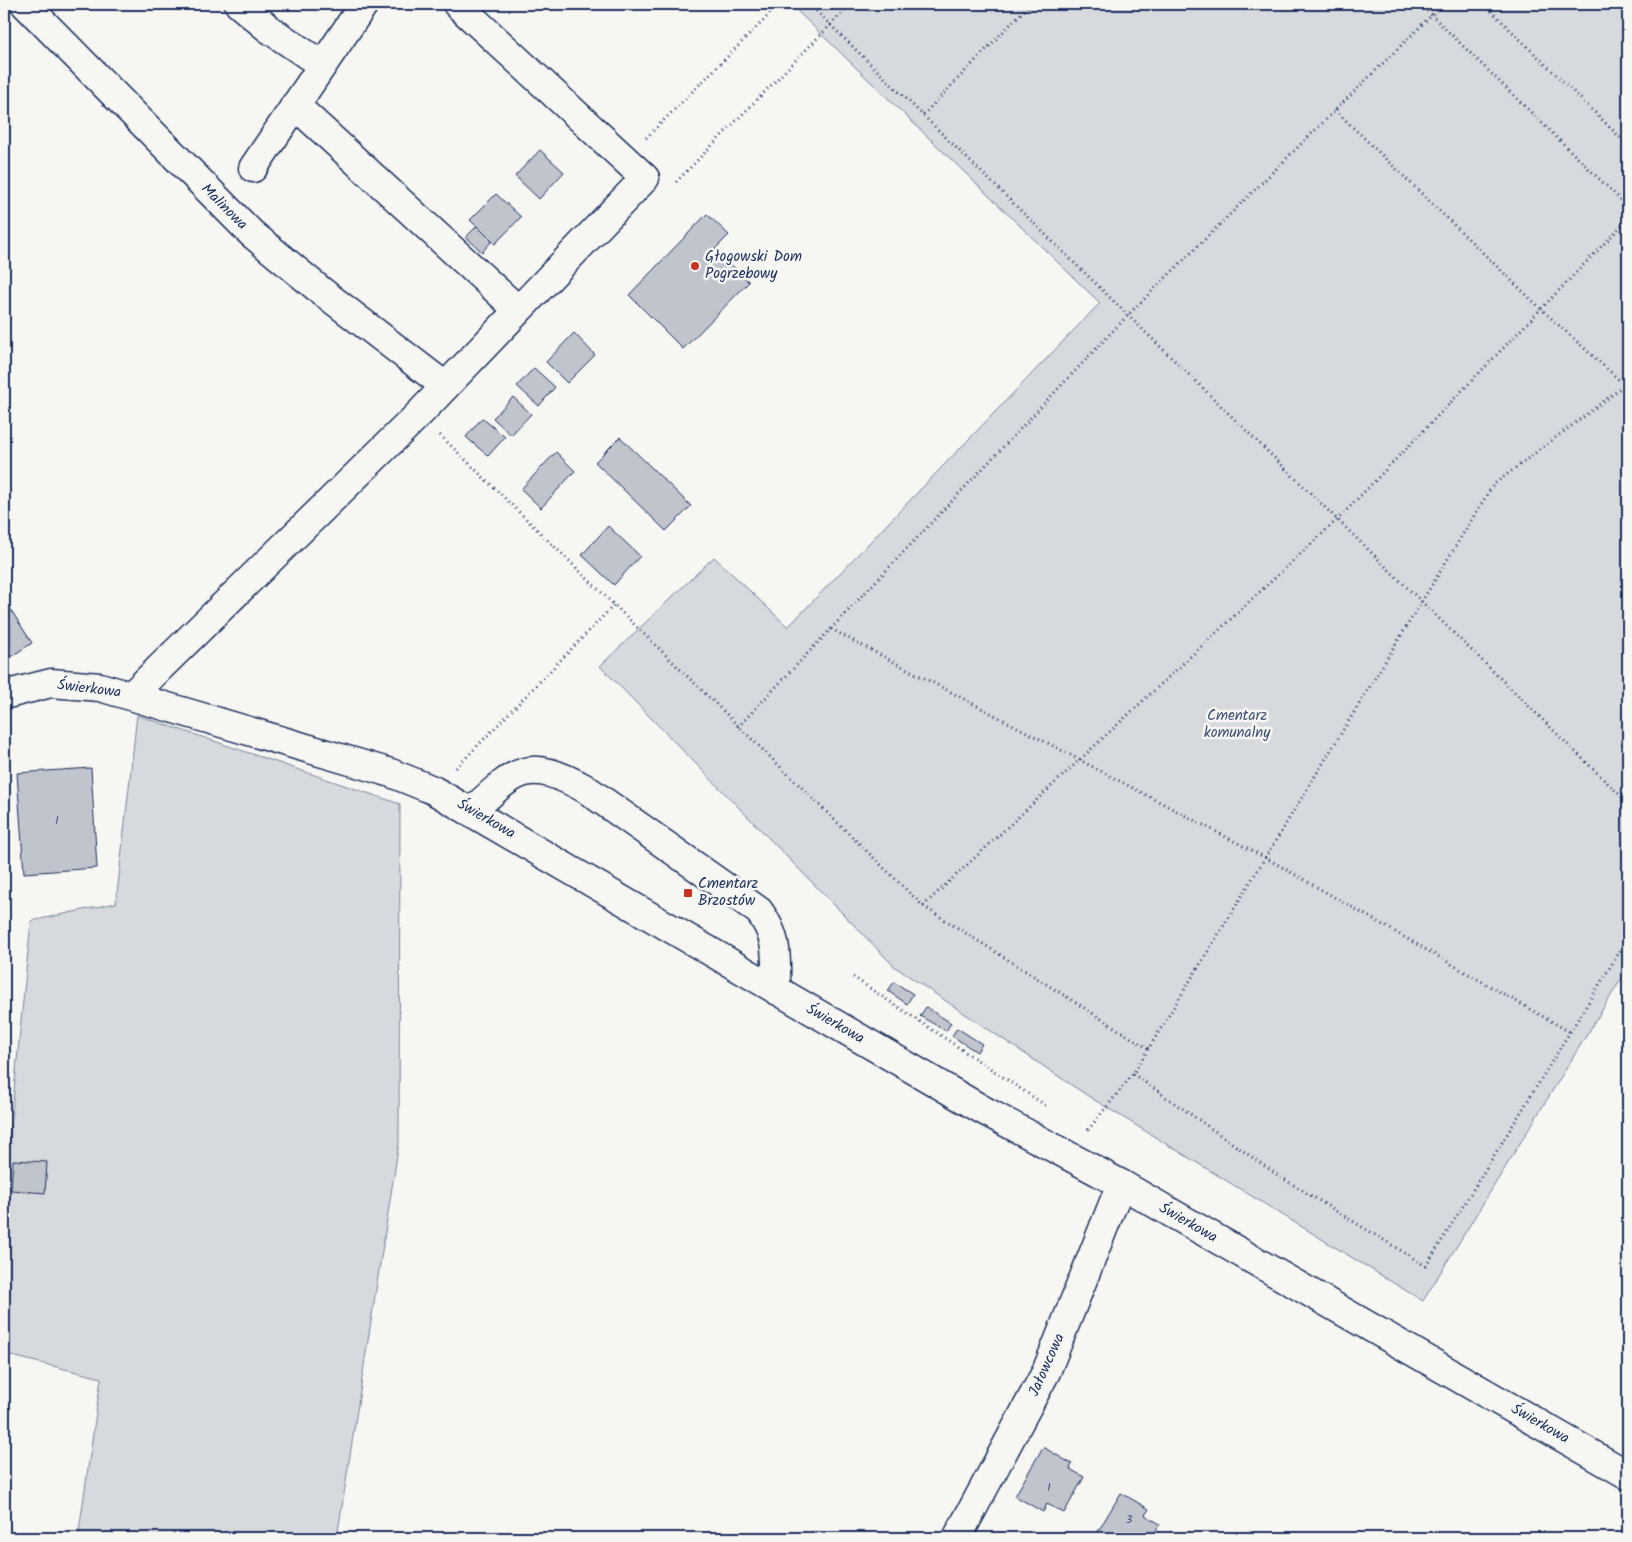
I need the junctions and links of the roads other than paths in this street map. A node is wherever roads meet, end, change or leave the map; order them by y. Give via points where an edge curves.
1 (25, 4) edge
2 (239, 4) edge
3 (364, 4) edge
4 (457, 4) edge
5 (322, 65) junction
6 (295, 105) junction
7 (253, 168) dead end
8 (518, 310) junction
9 (444, 386) junction
10 (4, 695) edge
11 (132, 695) junction
12 (472, 810) junction
13 (776, 990) junction
14 (1121, 1184) junction
15 (1628, 1475) edge
16 (965, 1536) edge

1 - 9 street, Malinowa via 251,233
2 - 5 street
3 - 5 street
4 - 8 street via 645,178
5 - 6 street
6 - 7 street
6 - 8 street
8 - 9 street
9 - 11 street
10 - 11 street, Świerkowa via 51,683 100,687
11 - 12 street, Świerkowa via 391,773
12 - 13 street, Świerkowa
12 - 13 street via 508,777 528,771 546,771 586,789 759,911 770,926 776,946
13 - 14 street, Świerkowa via 983,1110
14 - 15 street, Świerkowa
14 - 16 street, Jałowcowa via 1046,1372

